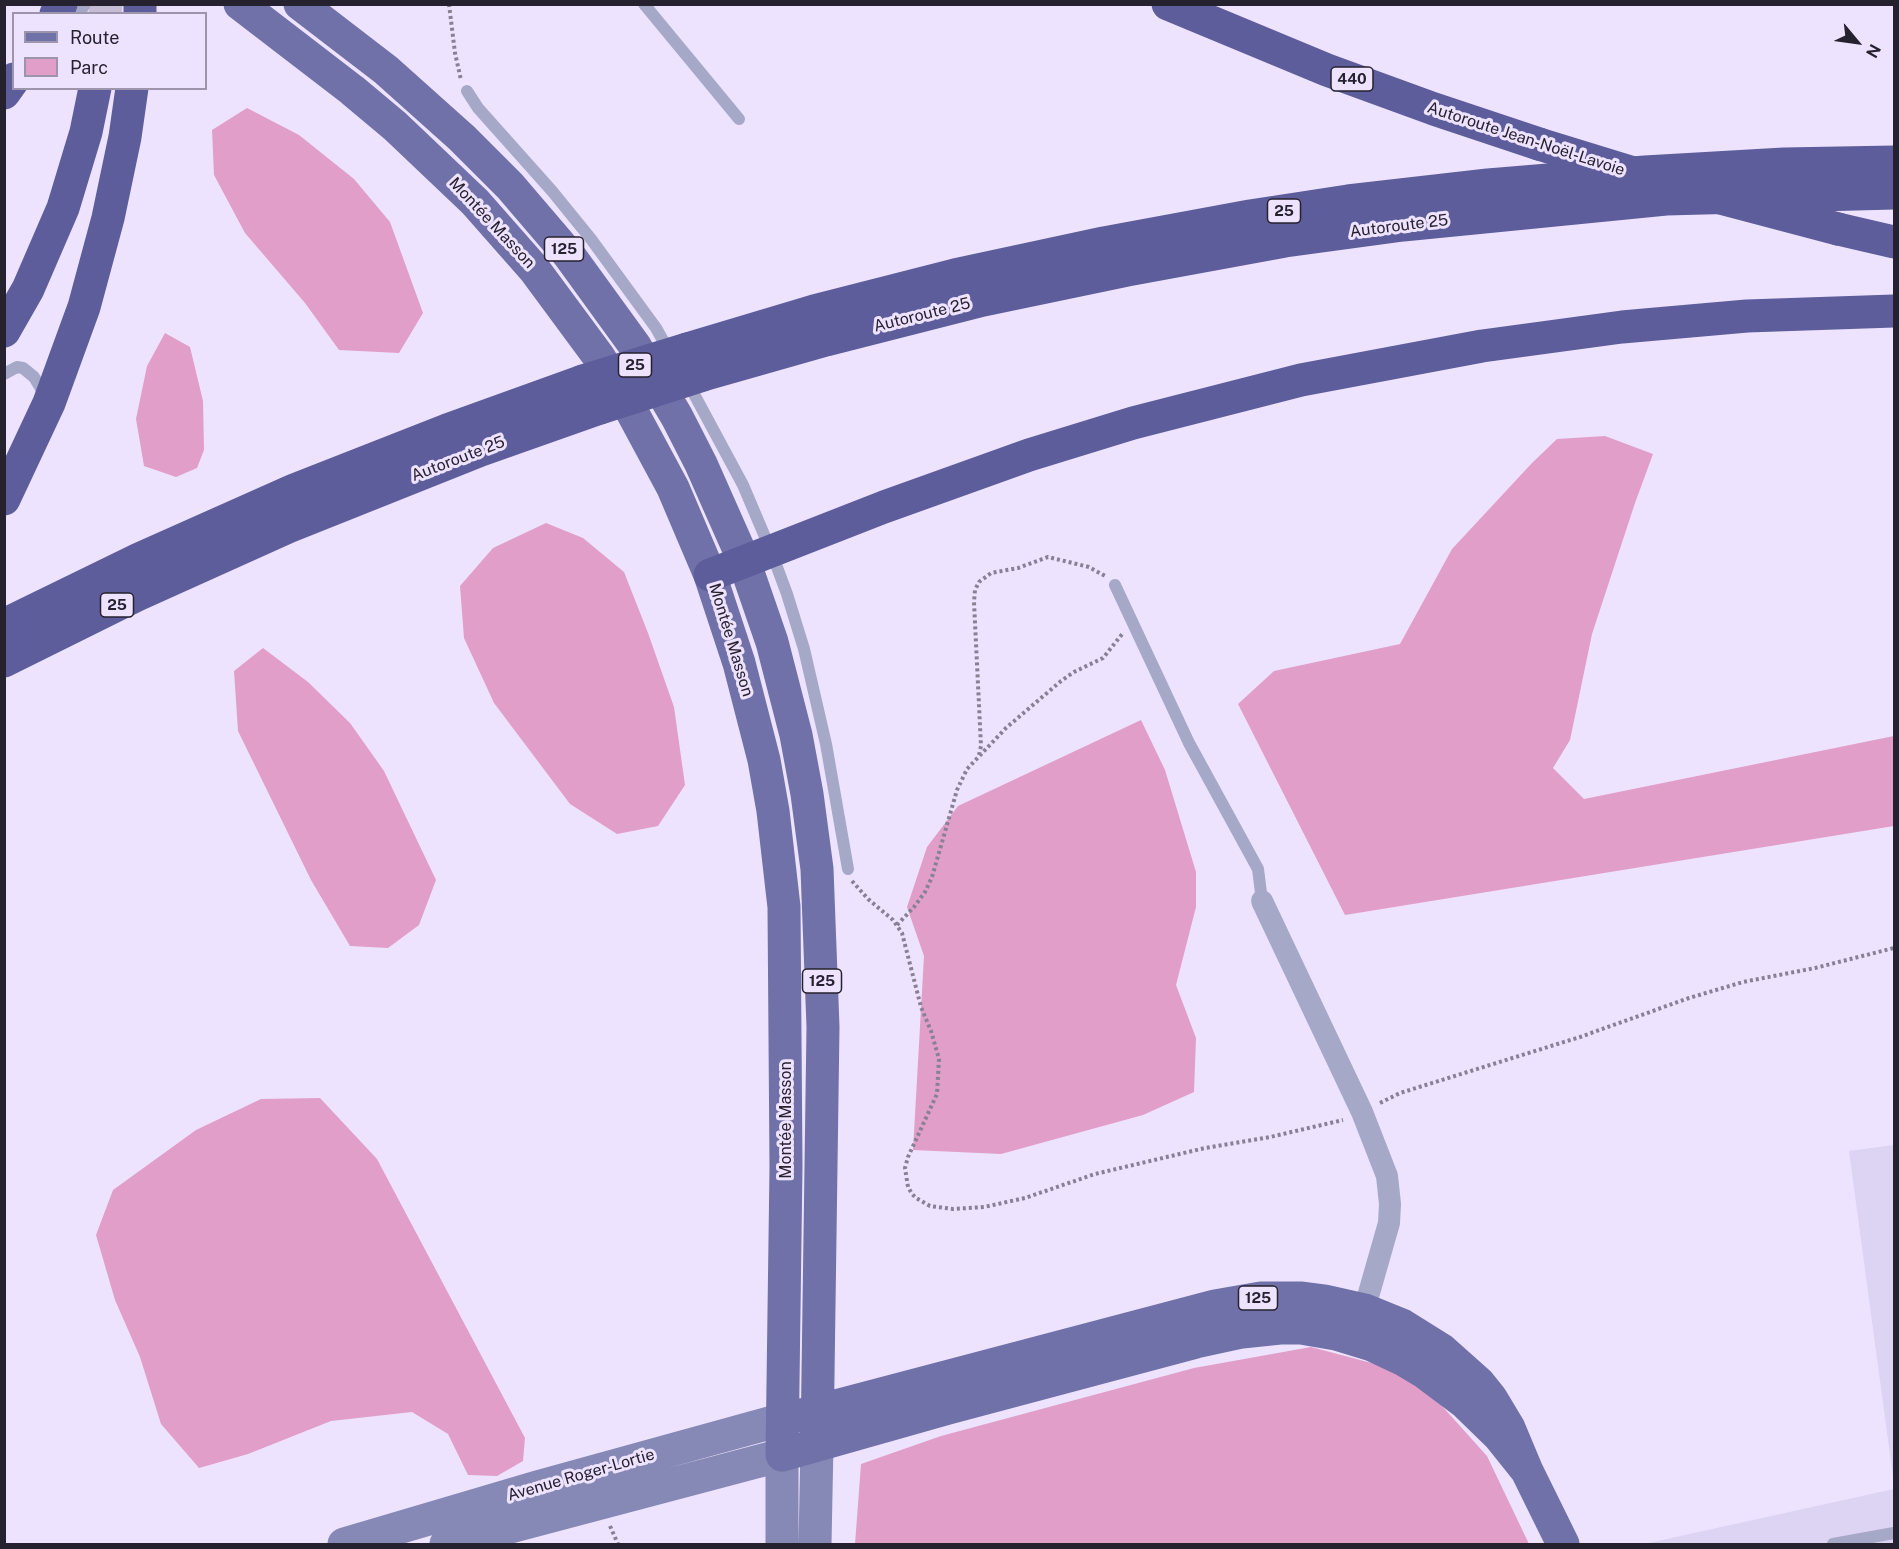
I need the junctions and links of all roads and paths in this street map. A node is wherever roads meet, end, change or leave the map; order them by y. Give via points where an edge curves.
1 (240, 4) edge
2 (300, 4) edge
3 (449, 4) edge
4 (644, 4) edge
5 (1168, 4) edge
6 (95, 90) edge
7 (132, 90) edge
8 (467, 91) joint
9 (739, 119) dead end
10 (1894, 162) edge
11 (1894, 193) edge
12 (1894, 242) edge
13 (1894, 311) edge
14 (4, 331) edge
15 (695, 362) junction
16 (4, 374) edge
17 (49, 403) junction
18 (4, 499) edge
19 (224, 538) junction
20 (758, 556) junction
21 (710, 575) junction
22 (1115, 585) joint
23 (1133, 623) junction
24 (4, 625) edge
25 (4, 661) edge
26 (979, 757) junction
27 (848, 869) joint
28 (1262, 902) joint
29 (897, 926) junction
30 (1894, 948) edge
31 (1362, 1112) junction
32 (1360, 1325) junction
33 (818, 1410) junction
34 (784, 1419) junction
35 (817, 1444) junction
36 (783, 1455) junction
37 (1894, 1533) edge
38 (344, 1545) edge
39 (446, 1545) edge
40 (782, 1545) edge
41 (815, 1545) edge
42 (1563, 1545) edge
43 (1833, 1545) edge

1 - 21 main road, Montée Masson / 125 via 408,138 475,202 534,269 599,357 636,419 673,488
2 - 20 main road, 125 via 386,70 462,138 510,186 576,264 634,346
3 - 8 path via 457,67
4 - 9 lane
5 - 12 highway, Autoroute Jean-Noël-Lavoie / 440, bridge via 1327,70 1539,144 1679,187
6 - 14 highway via 63,208 28,289
7 - 17 highway via 118,174 96,264
8 - 20 lane via 545,182 656,328 701,405 757,515
10 - 15 highway, Autoroute 25 / 25 via 1645,172 1397,195 1286,211 1104,243 955,275 824,309
11 - 15 highway, Autoroute 25 / 25 via 1666,199 1402,225 1285,241 983,300 826,340
13 - 20 highway via 1747,316 1622,327 1482,346 1301,380 1133,423 1029,455
15 - 19 highway, Autoroute 25 / 25, bridge via 592,395 481,450 389,468
16 - 17 lane via 17,368 30,372
17 - 18 highway
19 - 24 highway, Autoroute 25 / 25 via 139,559
19 - 25 highway, Autoroute 25 / 25 via 137,595
20 - 21 highway
20 - 27 lane via 807,660
20 - 33 main road, 125 via 772,642 807,794 817,869 823,1027
21 - 34 main road, Montée Masson / 125 via 740,663 764,760 784,907
22 - 23 lane
22 - 26 path via 1101,572 1048,557 991,573 979,582 974,602
23 - 26 path via 1103,658 1061,681
23 - 28 lane via 1189,743 1258,869
26 - 29 path via 967,769 957,790 925,892
27 - 29 path via 856,886
28 - 31 street
29 - 31 path via 939,1059 937,1094 905,1168 912,1194 930,1206 984,1207 1095,1174 1270,1137
30 - 31 path via 1743,981 1400,1093
31 - 32 street via 1383,1166 1390,1204 1386,1240
32 - 33 main road, 125 via 1346,1305 1302,1298 1242,1300
32 - 35 main road via 1242,1332
32 - 42 main road, 125 via 1402,1325 1430,1342 1479,1383 1509,1428
33 - 34 main road, Avenue Roger-Lortie
33 - 35 main road
34 - 36 main road, Montée Masson / 125
34 - 38 street, Avenue Roger-Lortie
35 - 36 main road, Avenue Roger-Lortie
35 - 41 street
36 - 39 street, Avenue Roger-Lortie
36 - 40 street
37 - 43 lane

